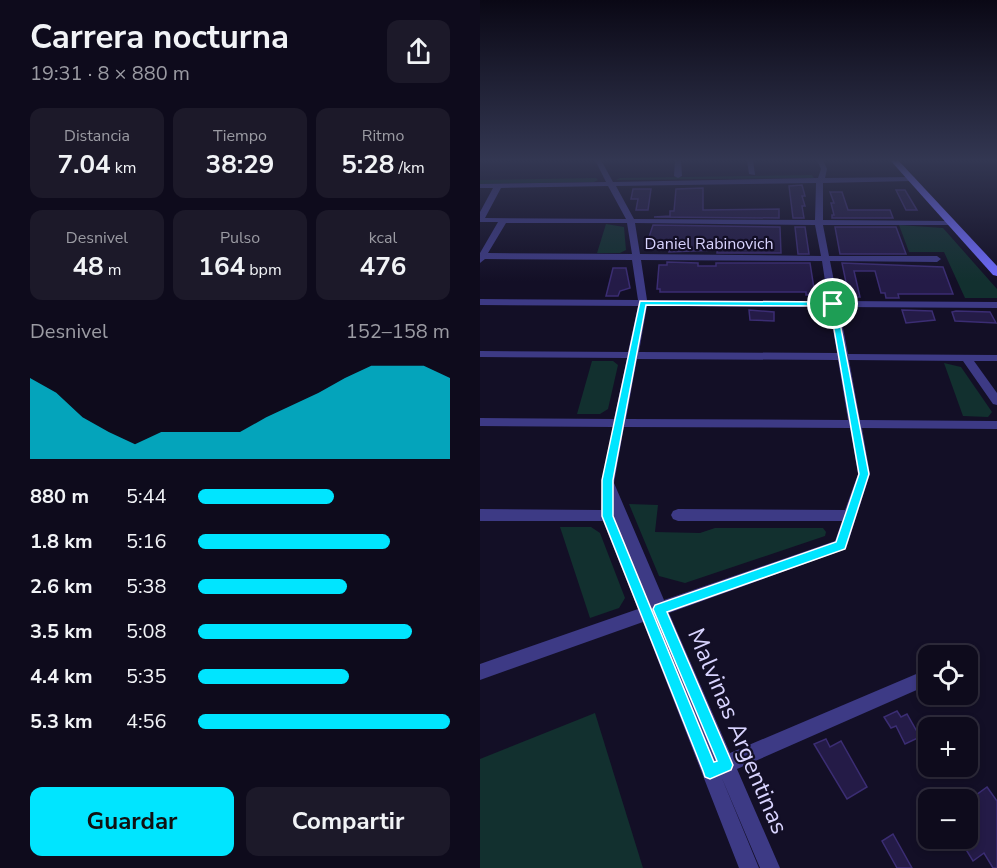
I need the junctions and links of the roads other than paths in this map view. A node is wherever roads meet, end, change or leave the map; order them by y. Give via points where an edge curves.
1 (490, 201) edge
2 (620, 201) edge
3 (820, 201) edge
4 (930, 201) edge
5 (480, 220) edge
6 (503, 220) junction
7 (631, 221) junction
8 (819, 222) junction
9 (951, 223) junction
10 (481, 257) edge
11 (636, 257) junction
12 (825, 258) junction
13 (937, 259) dead end
14 (997, 273) edge
15 (480, 302) edge
16 (643, 303) junction
17 (833, 304) junction
18 (997, 305) edge
19 (480, 354) edge
20 (632, 355) junction
21 (843, 357) junction
22 (966, 357) junction
23 (997, 358) edge
24 (997, 401) edge
25 (480, 422) edge
26 (619, 422) junction
27 (855, 424) junction
28 (997, 425) edge
29 (480, 515) edge
30 (678, 515) dead end
31 (614, 516) junction
32 (850, 516) junction
33 (653, 611) junction
34 (480, 672) edge
35 (918, 681) edge
36 (718, 768) junction
37 (749, 868) edge
38 (770, 868) edge

1 - 5 street
2 - 7 street, Malvinas Argentinas
3 - 8 street
4 - 9 main road
5 - 6 street
6 - 7 street
6 - 10 street
7 - 8 street
7 - 11 street, Malvinas Argentinas
8 - 9 street
8 - 12 street
9 - 14 main road
10 - 11 street, Daniel Rabinovich
11 - 12 street, Daniel Rabinovich
11 - 16 street, Malvinas Argentinas
12 - 13 street, Daniel Rabinovich
12 - 17 street
15 - 16 street
16 - 17 street
16 - 20 street, Malvinas Argentinas
17 - 18 street
17 - 21 street
19 - 20 street
20 - 21 street
20 - 26 street, Malvinas Argentinas
21 - 22 street
21 - 27 street
22 - 23 street
22 - 24 street
25 - 26 street
26 - 27 street
26 - 31 street, Malvinas Argentinas via 608,480
27 - 28 street
27 - 32 street via 864,474
29 - 31 street
30 - 32 street
31 - 33 street, Malvinas Argentinas
32 - 33 street via 841,545
33 - 34 street
33 - 36 street, Malvinas Argentinas
35 - 36 street
36 - 37 street, Malvinas Argentinas
36 - 38 street, Malvinas Argentinas

